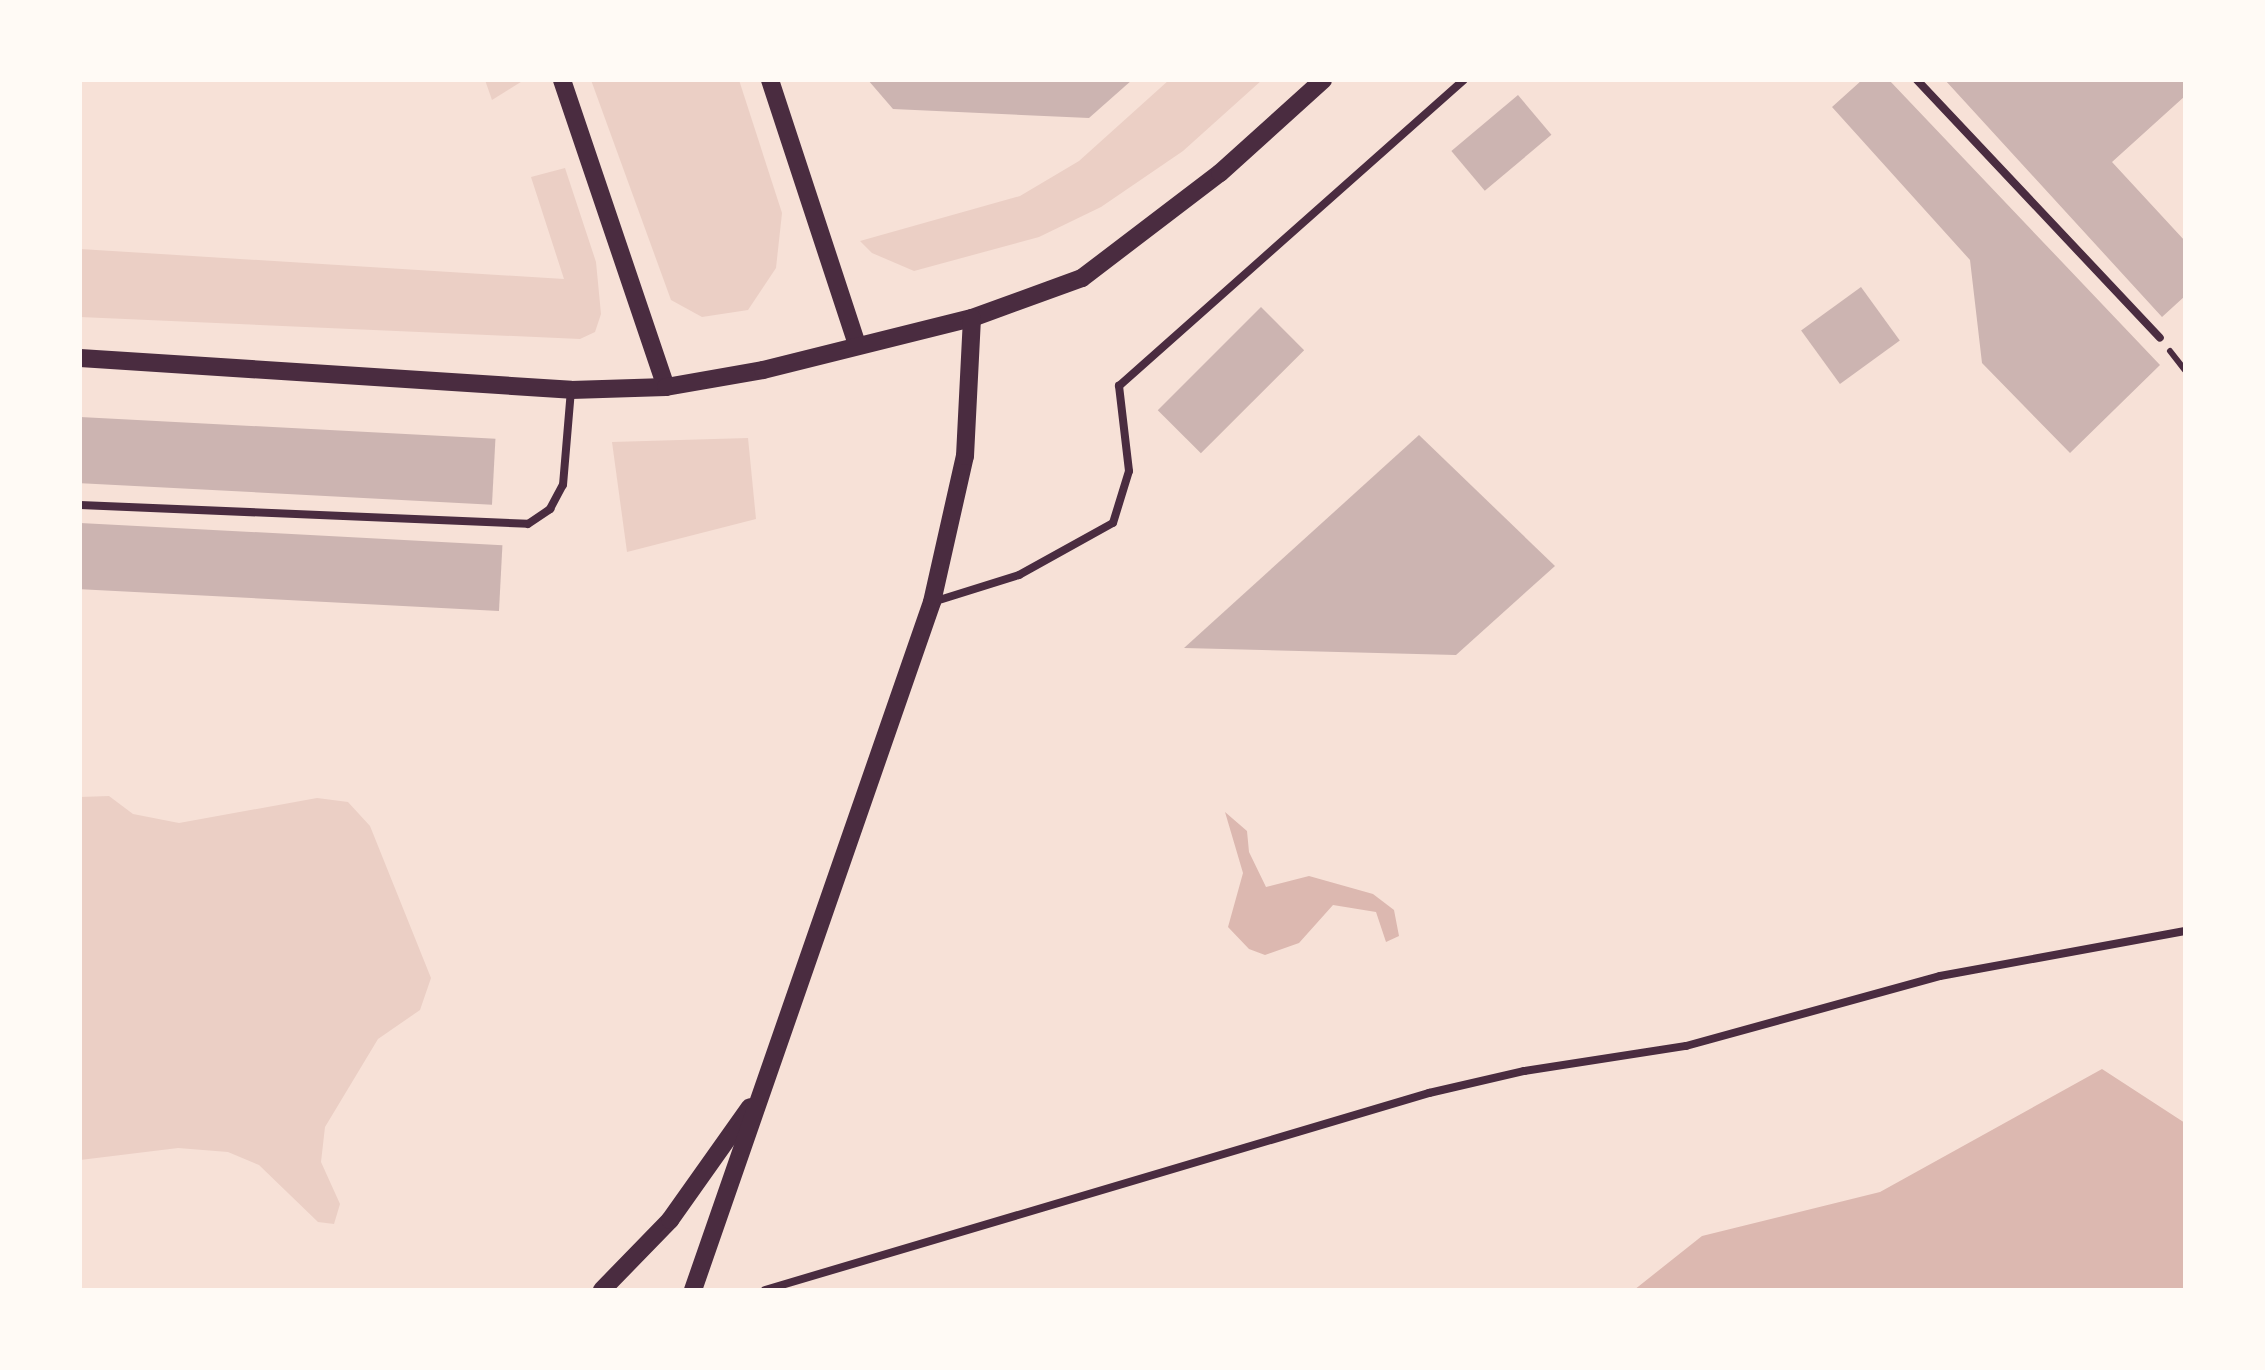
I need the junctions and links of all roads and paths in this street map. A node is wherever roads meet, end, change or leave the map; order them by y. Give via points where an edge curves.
1 (562, 80) edge
2 (770, 80) edge
3 (1324, 80) edge
4 (1464, 80) edge
5 (1917, 80) edge
6 (972, 318) junction
7 (2160, 338) dead end
8 (858, 345) junction
9 (80, 358) edge
10 (666, 387) junction
11 (570, 390) junction
12 (80, 505) edge
13 (932, 602) junction
14 (2185, 931) edge
15 (762, 1091) junction
16 (602, 1290) edge
17 (693, 1290) edge
18 (765, 1290) edge

1 - 10 street
2 - 8 street
3 - 6 street via 1220,173 1082,278
4 - 13 lane via 1119,386 1128,471 1113,522 1019,576
5 - 7 lane
6 - 8 street
6 - 13 street via 965,456
8 - 10 street
9 - 11 street
10 - 11 street
11 - 12 lane via 563,485 550,509 528,524
13 - 15 street
14 - 18 lane via 1940,976 1686,1046 1524,1070 1429,1094
15 - 16 street via 670,1220
15 - 17 street

